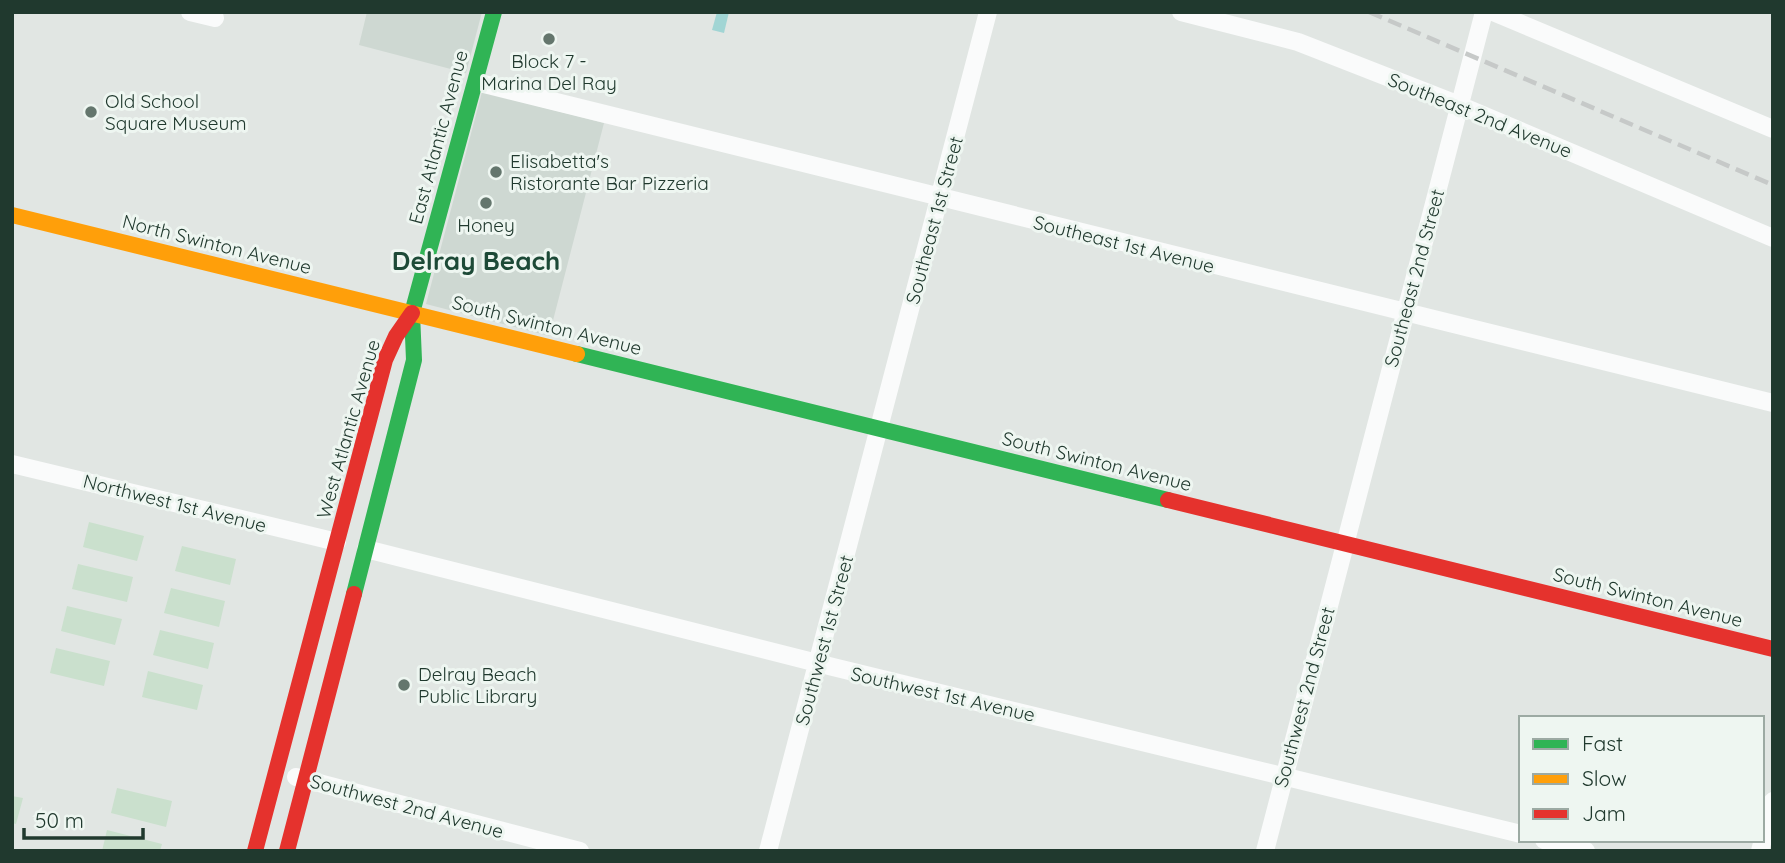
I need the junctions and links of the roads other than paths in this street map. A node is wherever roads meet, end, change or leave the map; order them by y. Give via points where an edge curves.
1 (190, 12) edge
2 (494, 12) edge
3 (988, 12) edge
4 (1181, 12) edge
5 (1484, 12) edge
6 (1493, 12) edge
7 (215, 18) dead end
8 (476, 82) junction
9 (1459, 105) junction
10 (1773, 129) edge
11 (940, 199) junction
12 (12, 215) edge
13 (1773, 238) edge
14 (412, 313) junction
15 (1406, 313) junction
16 (1773, 403) edge
17 (879, 428) junction
18 (12, 464) edge
19 (349, 500) junction
20 (337, 542) junction
21 (1345, 544) junction
22 (366, 549) junction
23 (357, 585) junction
24 (1773, 649) edge
25 (817, 663) junction
26 (276, 772) junction
27 (1283, 775) junction
28 (305, 780) junction
29 (1773, 801) edge
30 (1519, 834) edge
31 (1764, 836) edge
32 (1552, 842) edge
33 (255, 851) edge
34 (287, 851) edge
35 (580, 851) edge
36 (768, 851) edge
37 (1265, 851) edge
38 (1586, 851) edge

1 - 7 street
2 - 8 street, East Atlantic Avenue
3 - 11 street, Southeast 1st Street
4 - 9 street, Southeast 2nd Avenue via 1298,42
5 - 9 street, Southeast 2nd Street
6 - 10 street
8 - 11 street, Southeast 1st Avenue
8 - 14 street, East Atlantic Avenue
9 - 13 street, Southeast 2nd Avenue
9 - 15 street, Southeast 2nd Street
11 - 15 street, Southeast 1st Avenue
11 - 17 street, Southeast 1st Street
12 - 14 street, North Swinton Avenue
14 - 17 street, South Swinton Avenue
14 - 19 street, West Atlantic Avenue via 385,360
14 - 22 street, West Atlantic Avenue via 414,360
15 - 16 street, Southeast 1st Avenue
15 - 21 street, Southeast 2nd Street
17 - 21 street, South Swinton Avenue
17 - 25 street, Southwest 1st Street
18 - 20 street, Northwest 1st Avenue
19 - 20 street, West Atlantic Avenue
19 - 22 street
20 - 23 street
20 - 26 street, West Atlantic Avenue
21 - 24 street, South Swinton Avenue
21 - 27 street, Southwest 2nd Street
22 - 23 street, West Atlantic Avenue
22 - 25 street, Southwest 1st Avenue
23 - 28 street, West Atlantic Avenue
25 - 27 street, Southwest 1st Avenue
25 - 36 street, Southwest 1st Street
26 - 28 street, Southwest 2nd Avenue
26 - 33 street, West Atlantic Avenue
27 - 30 street, Southwest 1st Avenue
27 - 37 street, Southwest 2nd Street
28 - 34 street, West Atlantic Avenue
28 - 35 street, Southwest 2nd Avenue
29 - 31 street
32 - 38 street

